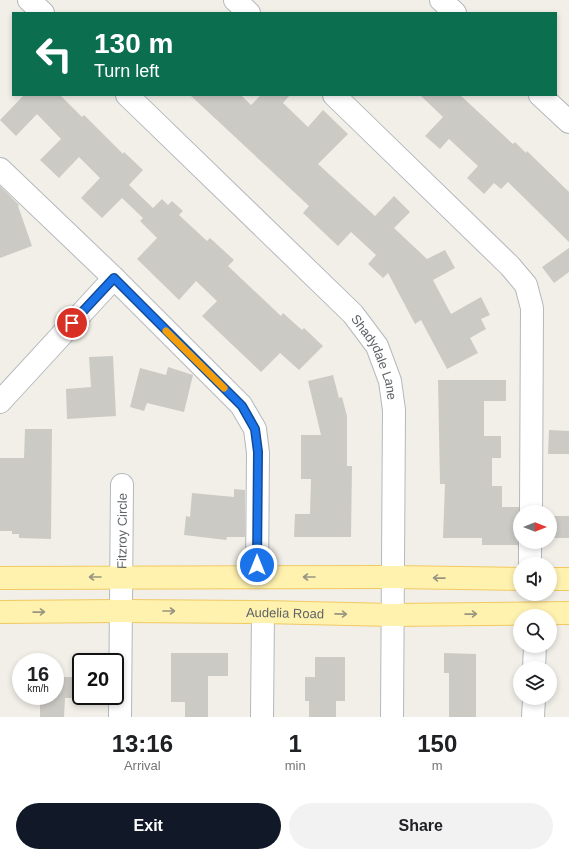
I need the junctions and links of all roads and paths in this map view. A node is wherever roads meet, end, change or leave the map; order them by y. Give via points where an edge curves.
1 (29, 0) edge
2 (235, 0) edge
3 (441, 0) edge
4 (42, 12) edge
5 (248, 12) edge
6 (454, 12) edge
7 (128, 96) edge
8 (335, 96) edge
9 (541, 96) edge
10 (569, 122) edge
11 (0, 169) edge
12 (114, 278) junction
13 (0, 402) edge
14 (122, 486) dead end
15 (530, 505) edge
16 (122, 577) junction
17 (257, 577) junction
18 (393, 577) junction
19 (0, 578) edge
20 (513, 579) edge
21 (557, 579) edge
22 (569, 579) edge
23 (121, 611) junction
24 (0, 612) edge
25 (263, 612) junction
26 (569, 613) edge
27 (557, 614) edge
28 (392, 615) junction
29 (513, 615) edge
30 (534, 705) edge
31 (120, 717) edge
32 (262, 717) edge
33 (392, 717) edge
34 (533, 717) edge

1 - 4 street
2 - 5 street
3 - 6 street
7 - 18 street, Shadydale Lane via 353,314 377,346 390,380 394,410
8 - 15 street via 510,266 526,285 532,308
9 - 10 street
11 - 12 street
12 - 13 street
12 - 17 street via 242,406 255,429 258,452
14 - 16 street, Fitzroy Circle
16 - 17 main road
16 -> 19 main road
16 - 23 street, Fitzroy Circle
18 -> 17 main road
20 -> 18 main road
18 - 28 street, Shadydale Lane
21 - 22 main road
24 -> 23 main road, Audelia Road
23 -> 25 main road, Audelia Road
23 - 31 street, Fitzroy Circle
25 -> 28 main road, Audelia Road
25 - 32 street
26 - 27 main road, Audelia Road
28 -> 29 main road, Audelia Road
28 - 33 street, Shadydale Lane
30 - 34 street

